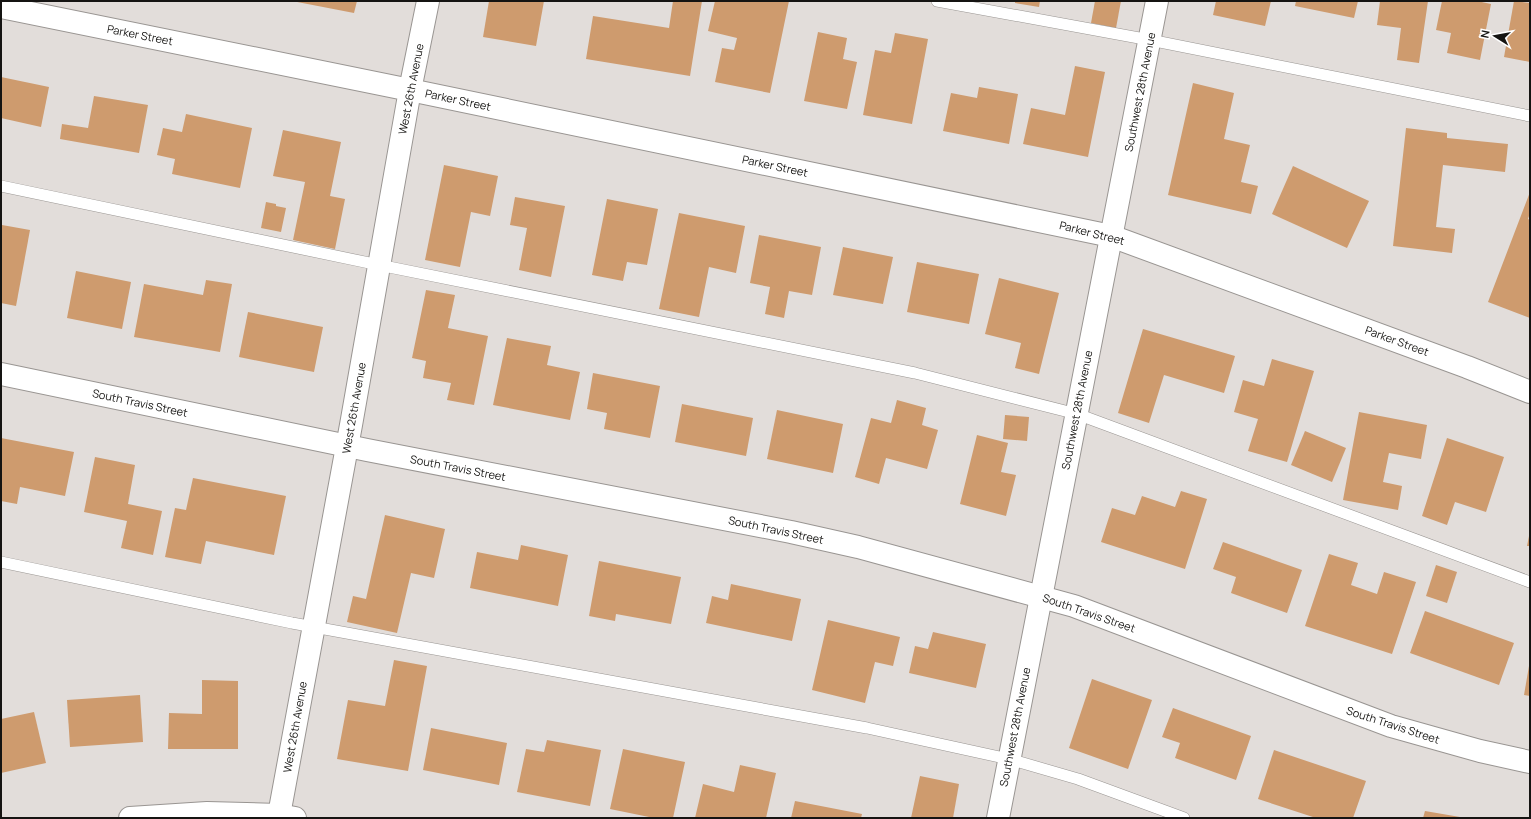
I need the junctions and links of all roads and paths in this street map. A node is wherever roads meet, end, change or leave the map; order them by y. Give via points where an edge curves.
1 (428, 1) edge
2 (937, 1) edge
3 (1157, 1) edge
4 (1, 7) edge
5 (1150, 40) junction
6 (410, 90) junction
7 (1530, 116) edge
8 (1, 186) edge
9 (1111, 236) junction
10 (379, 265) junction
11 (1, 374) edge
12 (1530, 392) edge
13 (1077, 414) junction
14 (347, 446) junction
15 (1, 562) edge
16 (1530, 582) edge
17 (1041, 596) junction
18 (314, 626) junction
19 (1009, 759) junction
20 (1530, 762) edge
21 (287, 816) edge
22 (130, 818) edge
23 (998, 818) edge
24 (1184, 818) edge

1 - 6 main road, West 26th Avenue
2 - 5 lane
3 - 5 main road, Southwest 28th Avenue
4 - 6 main road, Parker Street
5 - 7 lane
5 - 9 main road, Southwest 28th Avenue
6 - 9 main road, Parker Street
6 - 10 main road, West 26th Avenue
8 - 10 lane
9 - 12 main road, Parker Street
9 - 13 main road, Southwest 28th Avenue
10 - 13 lane via 915,373
10 - 14 main road, West 26th Avenue
11 - 14 main road, South Travis Street
13 - 16 lane
13 - 17 main road, Southwest 28th Avenue
14 - 17 main road, South Travis Street via 791,532
14 - 18 main road, West 26th Avenue
15 - 18 lane
17 - 19 main road, Southwest 28th Avenue
17 - 20 main road, South Travis Street via 1074,606 1392,726
18 - 19 lane via 868,728
18 - 21 main road, West 26th Avenue
19 - 23 main road, Southwest 28th Avenue
19 - 24 lane via 1078,779
21 - 22 main road via 207,812

